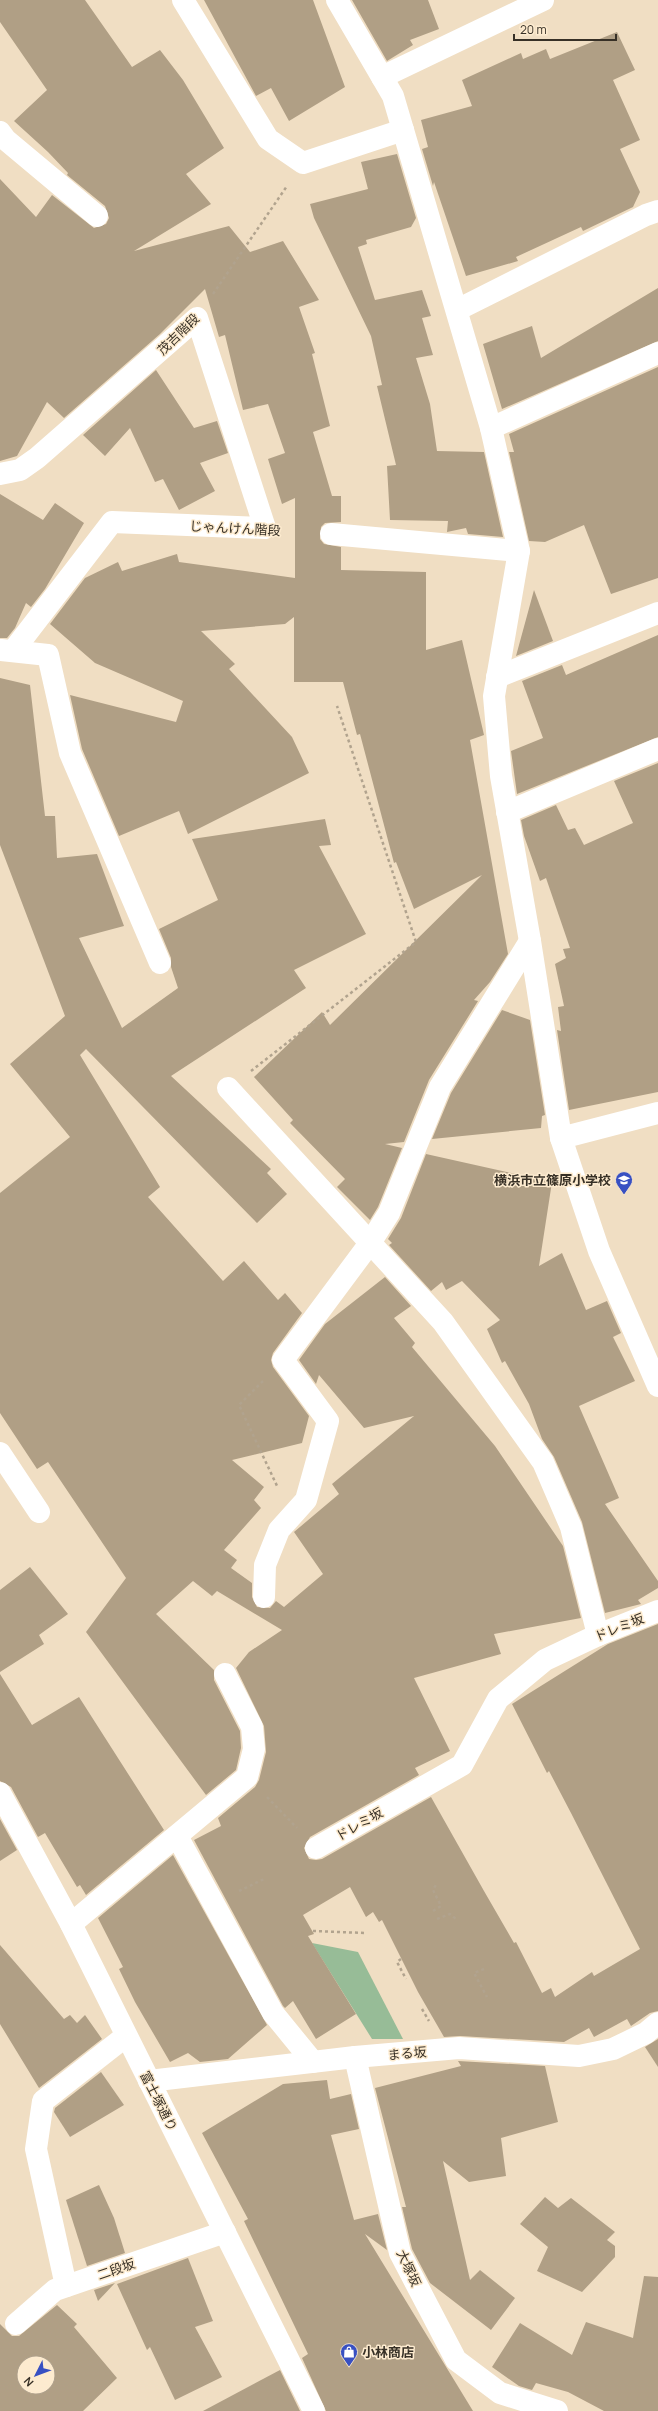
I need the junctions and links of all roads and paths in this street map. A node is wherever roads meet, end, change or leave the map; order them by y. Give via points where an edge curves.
1 (183, 0) edge
2 (337, 0) edge
3 (543, 0) edge
4 (382, 77) junction
5 (403, 130) junction
6 (0, 132) edge
7 (304, 163) junction
8 (658, 211) edge
9 (97, 216) dead end
10 (457, 310) junction
11 (197, 318) junction
12 (658, 353) edge
13 (491, 428) junction
14 (0, 474) edge
15 (331, 534) dead end
16 (519, 551) junction
17 (658, 613) edge
18 (7, 651) edge
19 (497, 677) junction
20 (337, 706) dead end
21 (658, 749) edge
22 (507, 812) junction
23 (530, 941) junction
24 (160, 963) dead end
25 (228, 1088) joint
26 (658, 1113) edge
27 (561, 1138) junction
28 (370, 1243) junction
29 (658, 1386) edge
30 (239, 1405) dead end
31 (0, 1453) edge
32 (39, 1512) dead end
33 (291, 1515) junction
34 (264, 1597) dead end
35 (658, 1611) edge
36 (598, 1635) junction
37 (225, 1674) dead end
38 (247, 1777) junction
39 (0, 1793) edge
40 (177, 1836) junction
41 (316, 1848) joint
42 (437, 1883) dead end
43 (433, 1911) dead end
44 (437, 1919) dead end
45 (456, 1919) dead end
46 (70, 1924) junction
47 (313, 1931) dead end
48 (365, 1933) dead end
49 (401, 1959) dead end
50 (484, 1968) dead end
51 (406, 1979) dead end
52 (487, 1997) dead end
53 (658, 2023) edge
54 (126, 2036) junction
55 (355, 2057) junction
56 (313, 2062) junction
57 (149, 2081) junction
58 (225, 2232) junction
59 (66, 2286) junction
60 (16, 2324) dead end
61 (314, 2411) edge
62 (557, 2411) edge

1 - 7 street via 268,139
2 - 4 street
3 - 4 street
4 - 5 street via 393,96
5 - 7 street
5 - 10 street
6 - 9 street via 6,140
7 - 11 path, 茂吉階段
8 - 10 street
10 - 13 street
11 - 14 street, 茂吉階段 via 37,458 20,470
11 - 18 street, じゃんけん階段 via 265,528 112,522
12 - 13 street
13 - 16 street
15 - 16 street
16 - 19 street
17 - 19 street
18 - 24 street via 48,655 70,753
19 - 22 street via 494,696
20 - 25 path via 416,942
21 - 22 street
22 - 23 street
23 - 27 street
23 - 28 street via 440,1087 389,1213
25 - 28 street
26 - 27 street
27 - 29 street via 599,1251
28 - 33 street via 283,1360 328,1421 306,1500
28 - 36 street via 443,1322 543,1462 571,1527
30 - 33 path
31 - 32 street
33 - 34 street via 278,1530 266,1565
35 - 36 street, ドレミ坂
36 - 41 street, ドレミ坂 via 546,1660 498,1699 462,1765
37 - 38 street via 252,1728 254,1749
38 - 40 street
38 - 41 path
39 - 46 street, 富士塚通り
40 - 46 street
40 - 56 street via 273,2013
42 - 43 path via 433,1890 441,1906
44 - 45 path via 450,1914
46 - 54 street, 富士塚通り
47 - 48 path
49 - 51 path via 397,1962 398,1967
50 - 52 path via 474,1973
53 - 55 street, まる坂 via 646,2033 613,2049 579,2056 459,2048
54 - 57 street, 富士塚通り
54 - 59 street via 43,2101 36,2149
55 - 56 street, まる坂
55 - 62 street, 大塚坂 via 400,2253 456,2360 500,2393
56 - 57 street, まる坂
57 - 58 street, 富士塚通り
58 - 59 street, 二段坂
58 - 61 street, 富士塚通り
59 - 60 street, 二段坂 via 55,2290

